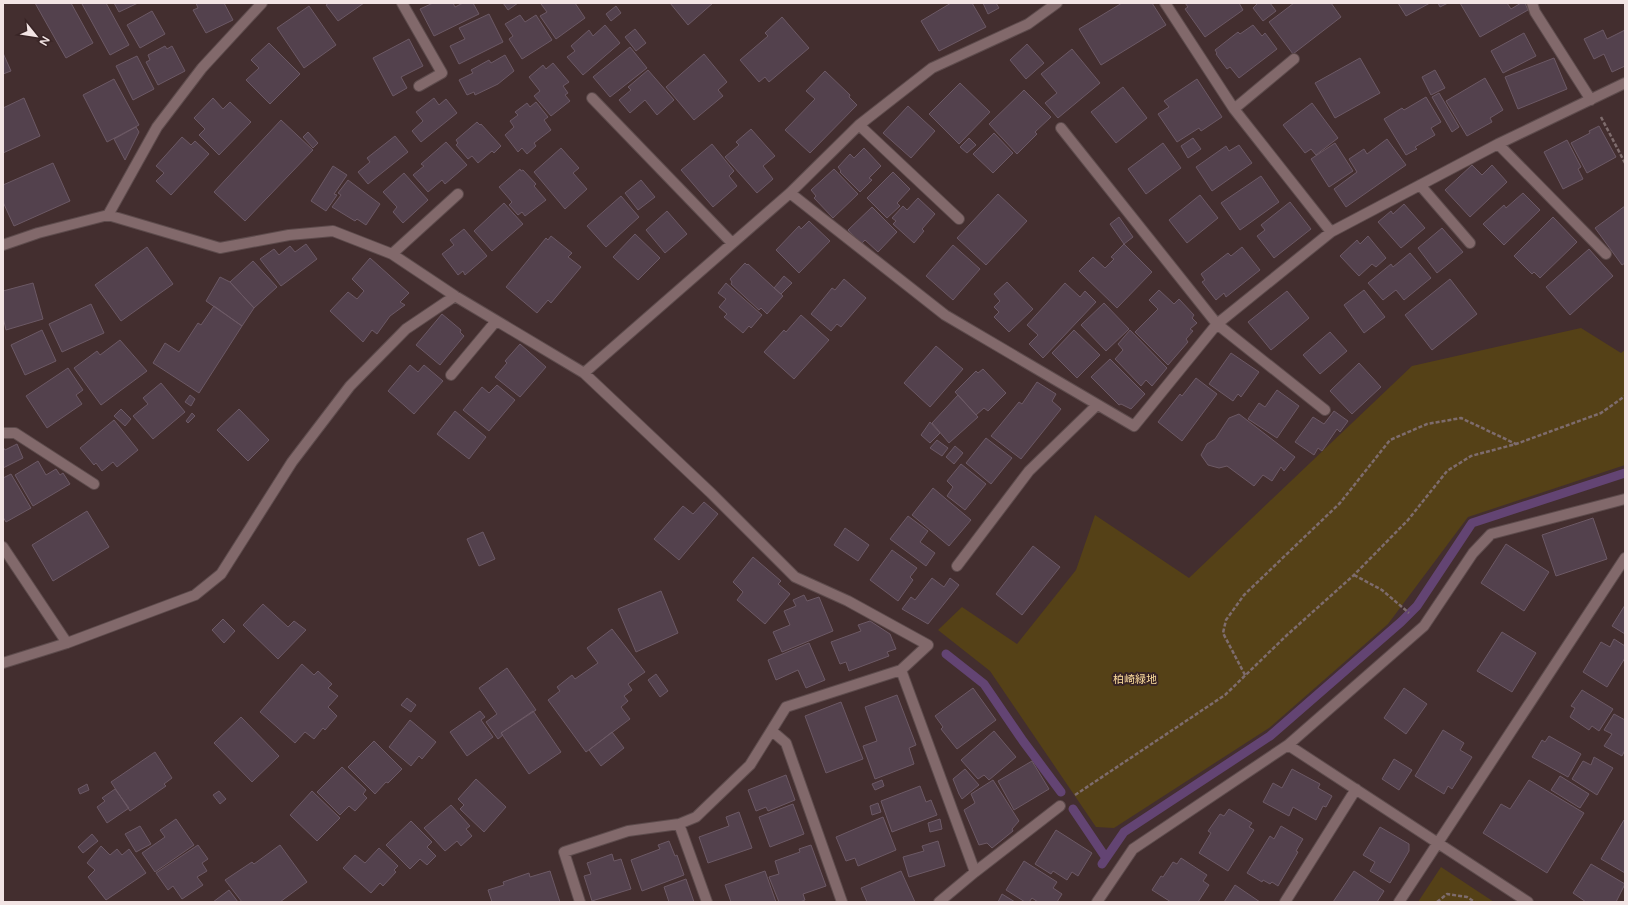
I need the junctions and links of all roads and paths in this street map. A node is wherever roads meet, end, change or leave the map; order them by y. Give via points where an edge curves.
1 (262, 3) edge
2 (402, 3) edge
3 (1057, 3) edge
4 (1166, 3) edge
5 (1532, 3) edge
6 (1294, 59) dead end
7 (1625, 83) edge
8 (419, 86) dead end
9 (592, 98) dead end
10 (1591, 100) junction
11 (1234, 109) junction
12 (859, 125) junction
13 (1061, 128) dead end
14 (1498, 144) junction
15 (1625, 163) edge
16 (1420, 185) junction
17 (790, 193) junction
18 (458, 194) dead end
19 (108, 215) junction
20 (959, 219) dead end
21 (1331, 232) junction
22 (732, 243) junction
23 (1470, 243) dead end
24 (3, 245) edge
25 (392, 254) junction
26 (1606, 254) dead end
27 (455, 296) junction
28 (496, 321) junction
29 (1217, 324) junction
30 (584, 372) junction
31 (450, 375) dead end
32 (1625, 396) edge
33 (1097, 405) junction
34 (1325, 410) dead end
35 (3, 433) edge
36 (1516, 444) junction
37 (94, 484) dead end
38 (1625, 499) edge
39 (3, 547) edge
40 (1625, 558) edge
41 (957, 566) dead end
42 (1354, 575) junction
43 (1404, 608) dead end
44 (67, 643) junction
45 (3, 663) edge
46 (901, 670) junction
47 (1245, 675) junction
48 (772, 731) junction
49 (1288, 745) junction
50 (1356, 789) junction
51 (1060, 806) joint
52 (680, 824) junction
53 (1438, 843) junction
54 (975, 872) junction
55 (580, 902) edge
56 (707, 902) edge
57 (842, 902) edge
58 (939, 902) edge
59 (1097, 902) edge
60 (1285, 902) edge
61 (1399, 902) edge
62 (1437, 902) edge
63 (1475, 902) edge
64 (1528, 902) edge

1 - 19 street via 202,68 157,127
2 - 8 street via 442,73
3 - 12 street via 1028,24 932,68
4 - 11 street
5 - 10 street via 1535,12
6 - 11 street
7 - 10 street
9 - 22 street
10 - 14 street
10 - 15 path
11 - 21 street
12 - 17 street
12 - 20 street
13 - 29 street
14 - 16 street
14 - 26 street
16 - 21 street
16 - 23 street
17 - 22 street
17 - 33 street via 945,315
18 - 25 street
19 - 24 street
19 - 25 street via 220,248 289,235 333,231
21 - 29 street
22 - 30 street
25 - 27 street
27 - 28 street
27 - 44 street via 406,329 350,386 292,462 221,574 195,595
28 - 30 street
28 - 31 street
29 - 33 street via 1134,426
29 - 34 street
30 - 46 street via 795,577 848,601 928,645
32 - 36 path via 1601,413
33 - 41 street via 1030,471
35 - 37 street via 15,433
36 - 42 path via 1471,456 1447,471 1408,520
36 - 47 path via 1461,418 1427,424 1390,440 1340,503 1244,595 1226,620 1222,632
38 - 49 street via 1491,534 1473,553 1424,626
39 - 44 street
40 - 53 street
42 - 43 path via 1382,590
42 - 47 path
44 - 45 street
46 - 48 street via 786,708
46 - 54 street
47 - 51 path via 1225,695
48 - 52 street via 750,765 696,817
48 - 57 street via 786,743
49 - 50 street
49 - 59 street via 1133,849
50 - 53 street
50 - 60 street
51 - 54 street
52 - 55 street via 628,831 564,852
52 - 56 street
53 - 61 street
53 - 64 street
54 - 58 street
62 - 63 path via 1447,894 1467,897

